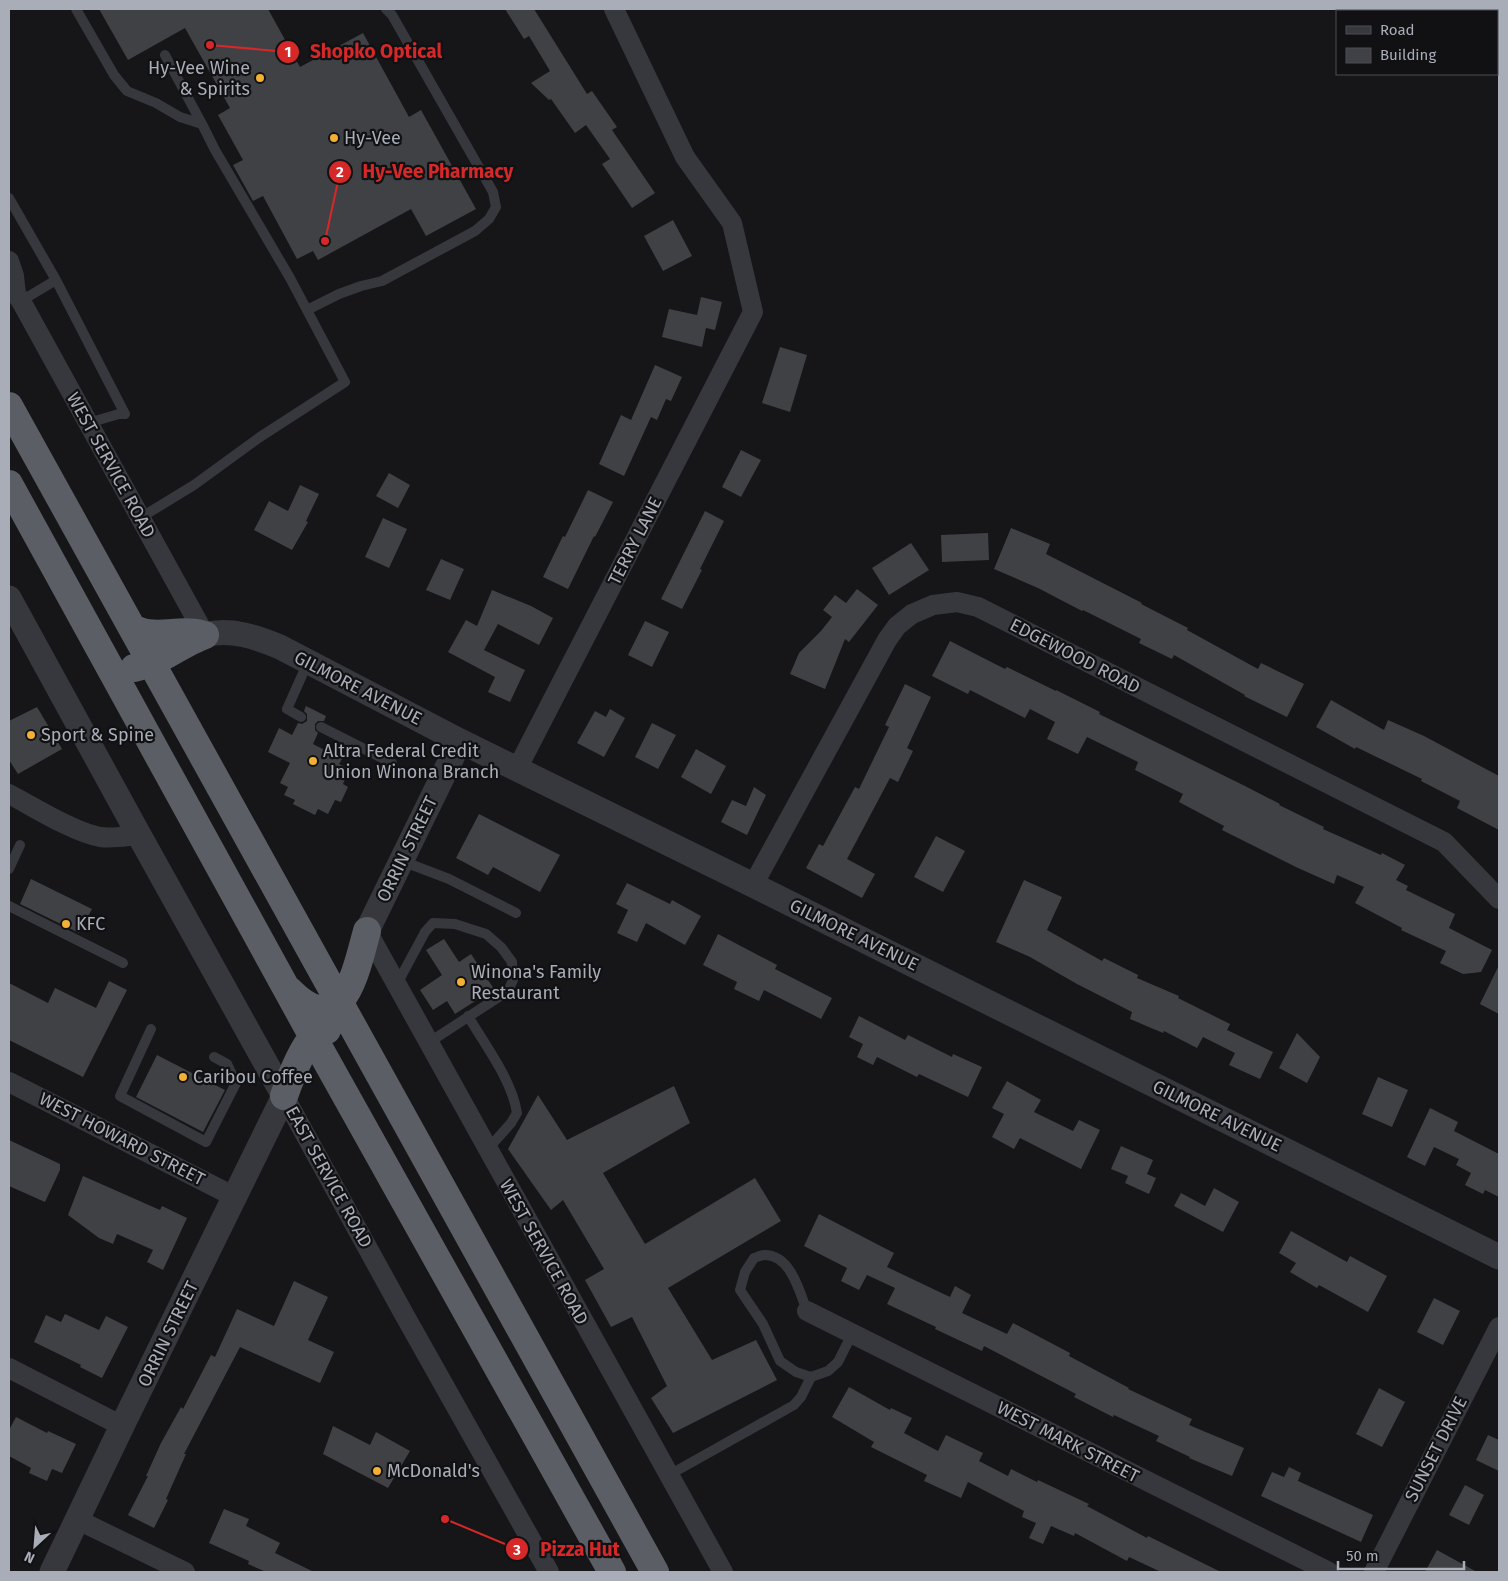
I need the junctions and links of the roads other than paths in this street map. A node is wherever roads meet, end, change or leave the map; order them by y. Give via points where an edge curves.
1 (76, 9) edge
2 (386, 9) edge
3 (614, 9) edge
4 (164, 54) dead end
5 (202, 124) junction
6 (9, 198) edge
7 (9, 261) edge
8 (56, 280) junction
9 (15, 293) edge
10 (307, 310) junction
11 (9, 406) edge
12 (88, 423) junction
13 (9, 484) edge
14 (140, 518) junction
15 (9, 598) edge
16 (132, 628) junction
17 (205, 636) junction
18 (105, 658) junction
19 (308, 662) junction
20 (151, 663) junction
21 (123, 691) junction
22 (178, 711) junction
23 (301, 717) dead end
24 (321, 727) dead end
25 (460, 741) junction
26 (392, 763) dead end
27 (518, 769) junction
28 (9, 794) edge
29 (139, 835) junction
30 (20, 846) dead end
31 (401, 861) junction
32 (9, 869) edge
33 (753, 885) junction
34 (1499, 899) edge
35 (9, 906) edge
36 (516, 913) dead end
37 (367, 930) junction
38 (309, 946) junction
39 (123, 963) dead end
40 (396, 985) junction
41 (286, 986) junction
42 (340, 1002) junction
43 (468, 1016) junction
44 (151, 1029) dead end
45 (313, 1037) junction
46 (428, 1043) junction
47 (367, 1052) junction
48 (214, 1058) dead end
49 (9, 1082) edge
50 (284, 1096) junction
51 (351, 1104) junction
52 (488, 1150) junction
53 (235, 1197) junction
54 (1499, 1257) edge
55 (807, 1312) joint
56 (1499, 1327) edge
57 (852, 1334) junction
58 (9, 1368) edge
59 (810, 1377) junction
60 (122, 1426) junction
61 (546, 1455) junction
62 (600, 1474) junction
63 (669, 1476) junction
64 (78, 1520) junction
65 (1322, 1571) edge
66 (52, 1572) edge
67 (185, 1572) edge
68 (548, 1572) edge
69 (612, 1572) edge
70 (655, 1572) edge
71 (722, 1572) edge
72 (1374, 1572) edge

1 - 5 lane via 114,75 128,91
2 - 10 lane via 493,192 496,207 489,219 475,230 382,281 339,294
3 - 27 street, TERRY LANE via 685,158 732,223 753,312
4 - 5 lane
5 - 10 lane
6 - 8 lane
7 - 9 street, WEST SERVICE ROAD
8 - 9 lane
8 - 12 lane via 124,414
9 - 12 street, WEST SERVICE ROAD
10 - 14 lane via 345,382
11 - 16 highway
12 - 14 street, WEST SERVICE ROAD
13 - 18 highway
14 - 17 street, WEST SERVICE ROAD
15 - 29 street, EAST SERVICE ROAD
16 - 17 highway via 145,633 182,631
16 - 20 highway
17 - 19 street, GILMORE AVENUE via 226,633 250,635
17 - 20 highway via 191,640
18 - 20 highway via 124,668
18 - 21 highway
19 - 23 lane via 287,710
19 - 25 street, GILMORE AVENUE
20 - 22 highway
21 - 22 highway via 148,688 164,697
21 - 41 highway
22 - 38 highway
24 - 26 lane
25 - 27 street, GILMORE AVENUE
25 - 31 street, ORRIN STREET
27 - 33 street, GILMORE AVENUE
28 - 29 street via 70,826 99,836
29 - 50 street, EAST SERVICE ROAD
30 - 32 lane
31 - 36 lane via 449,879
31 - 37 street, ORRIN STREET
33 - 34 street, EDGEWOOD ROAD via 897,626 912,614 933,605 957,602 978,607 1444,842
33 - 54 street, GILMORE AVENUE
35 - 39 lane
37 - 38 highway via 346,952 326,956
37 - 40 street, WEST SERVICE ROAD
37 - 42 highway via 353,980
38 - 42 highway
40 - 43 lane via 433,923 454,924 486,934 512,962 513,980 508,991
40 - 46 street, WEST SERVICE ROAD
41 - 42 highway via 304,1003 318,1009
41 - 45 highway
42 - 47 highway
43 - 46 lane
43 - 52 lane via 515,1098 517,1113
44 - 48 lane via 120,1096 206,1142 236,1083 227,1064
45 - 47 highway via 326,1030 334,1031
45 - 50 highway
45 - 51 highway
46 - 52 street, WEST SERVICE ROAD
47 - 62 highway
49 - 53 street, WEST HOWARD STREET
50 - 51 highway via 305,1082 315,1080 332,1087
50 - 53 street, ORRIN STREET
50 - 68 street, EAST SERVICE ROAD
51 - 61 highway
52 - 63 street, WEST SERVICE ROAD
53 - 60 street, ORRIN STREET
55 - 57 street, WEST MARK STREET
55 - 59 lane via 793,1273 778,1258 765,1254 754,1258 745,1272 740,1290 763,1324 780,1361
56 - 72 street, SUNSET DRIVE
57 - 59 lane via 838,1362 828,1371
57 - 65 street, WEST MARK STREET
58 - 60 street
59 - 63 lane via 794,1405
60 - 64 street, ORRIN STREET
61 - 62 highway via 569,1476 586,1479
61 - 69 highway
62 - 70 highway
63 - 71 street, WEST SERVICE ROAD
64 - 66 street, ORRIN STREET
64 - 67 street

